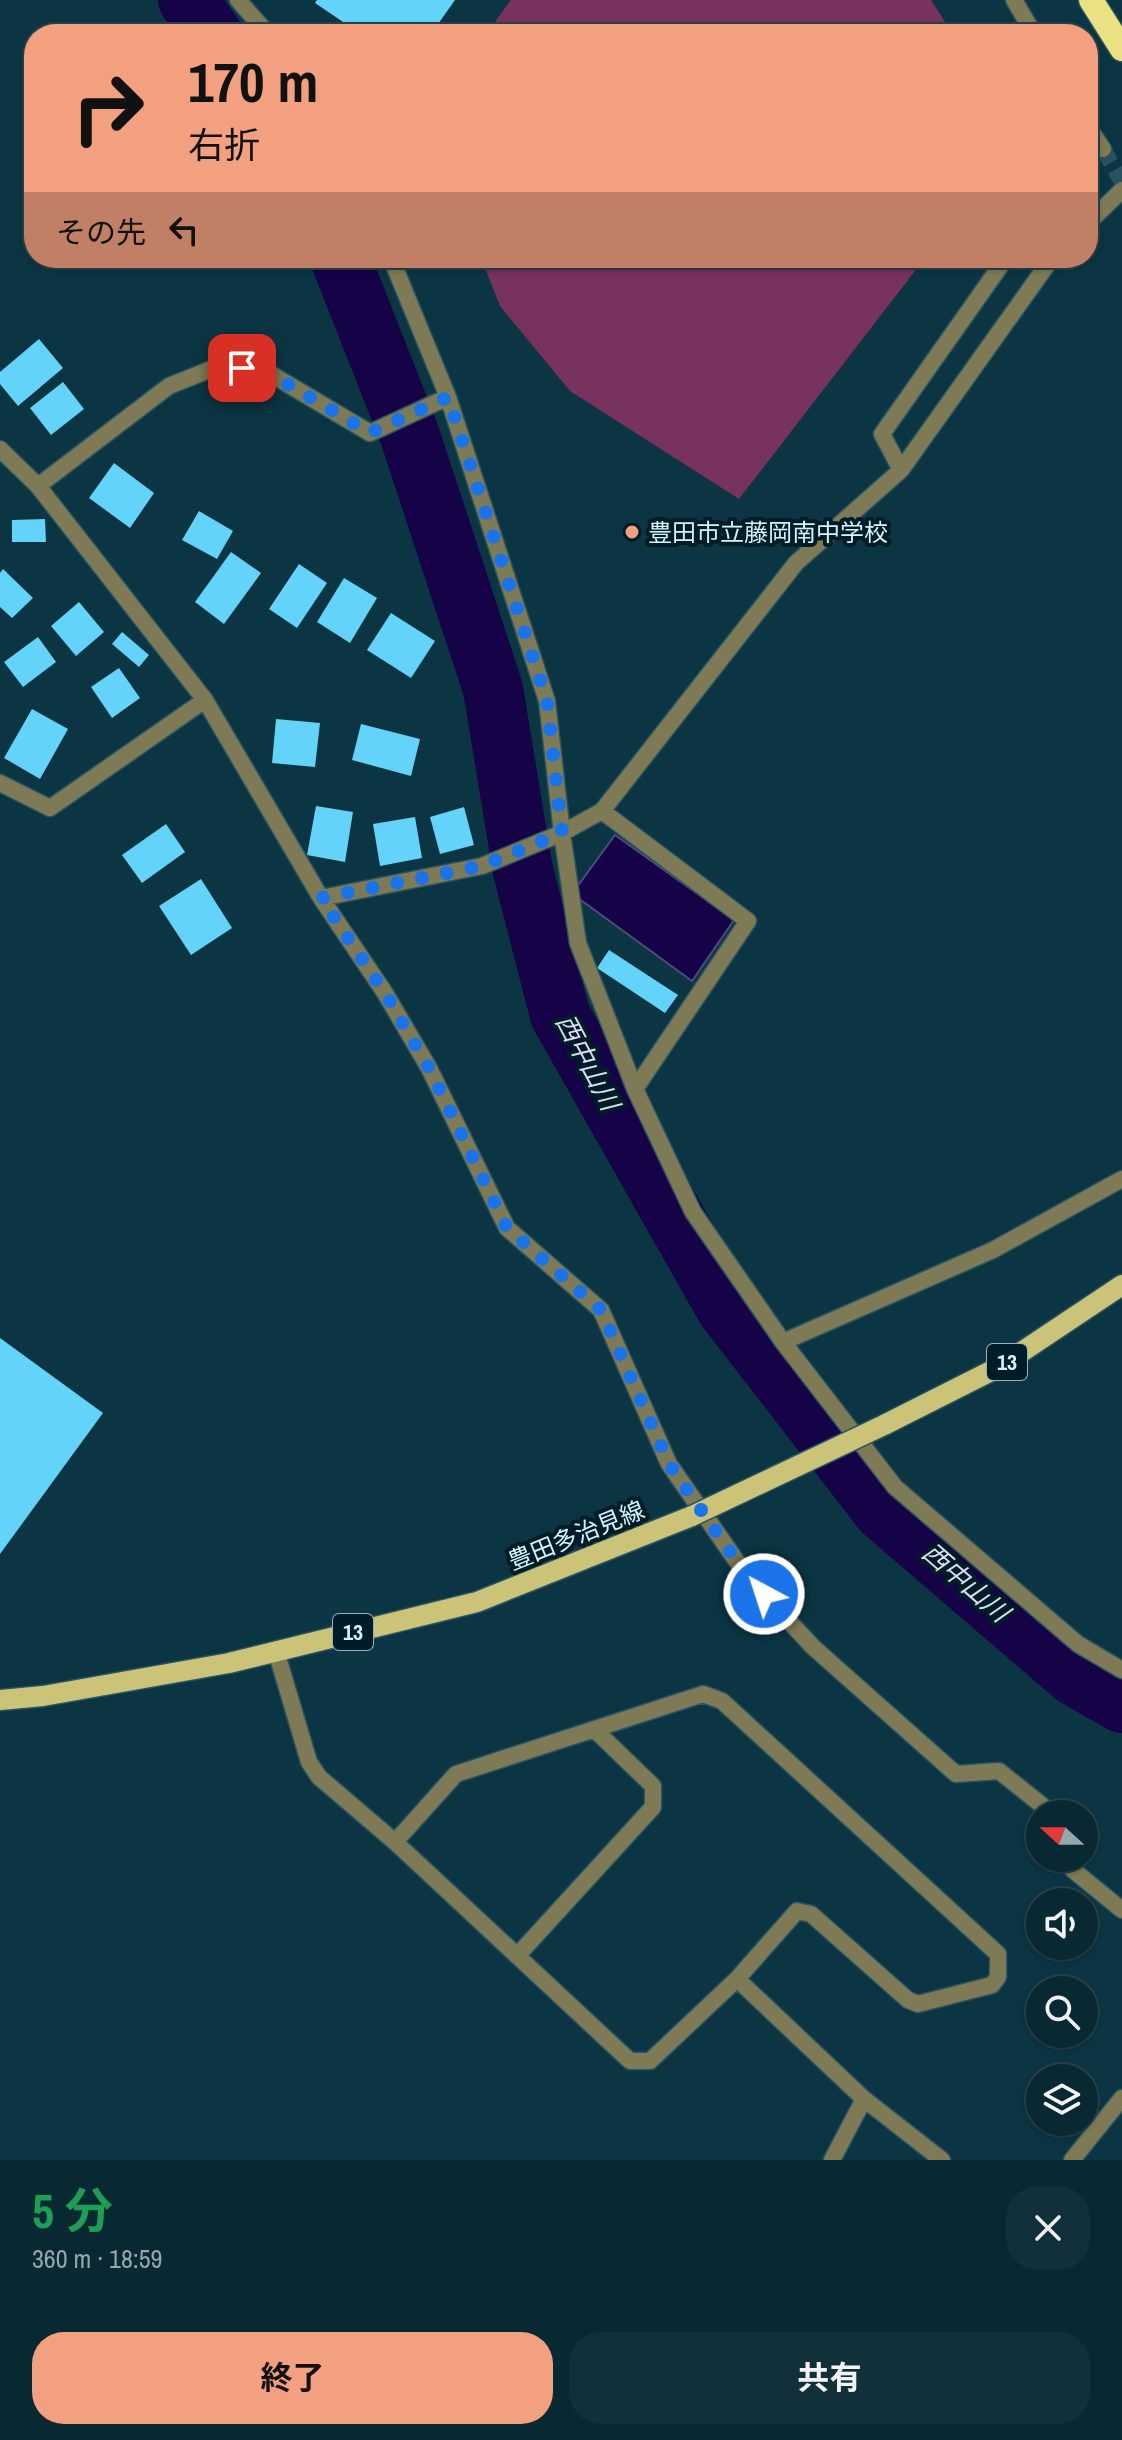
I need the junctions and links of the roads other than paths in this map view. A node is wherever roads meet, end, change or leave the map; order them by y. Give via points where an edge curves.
1 (238, 0) edge
2 (1014, 0) edge
3 (1091, 0) edge
4 (259, 24) edge
5 (1028, 24) edge
6 (1118, 34) edge
7 (1122, 190) edge
8 (1098, 213) edge
9 (394, 268) edge
10 (999, 268) edge
11 (1045, 268) edge
12 (441, 401) junction
13 (0, 449) edge
14 (901, 470) junction
15 (38, 486) junction
16 (205, 700) junction
17 (0, 783) edge
18 (602, 811) junction
19 (555, 835) junction
20 (321, 898) junction
21 (635, 1089) junction
22 (1122, 1179) edge
23 (1122, 1285) edge
24 (783, 1342) junction
25 (276, 1651) junction
26 (1122, 1670) edge
27 (0, 1700) edge
28 (595, 1730) junction
29 (1035, 1800) edge
30 (395, 1842) junction
31 (1075, 1872) edge
32 (1122, 1910) edge
33 (517, 1956) junction
34 (737, 1979) junction
35 (1122, 2098) edge
36 (864, 2099) junction
37 (832, 2160) edge
38 (942, 2160) edge
39 (1072, 2160) edge

1 - 4 street
2 - 5 street
3 - 6 highway
7 - 8 street
9 - 12 street
10 - 14 street via 882,434
11 - 14 street
12 - 15 street via 370,433 264,370 219,366 169,386
12 - 19 street via 547,701
13 - 15 street
14 - 18 street via 796,563
15 - 16 street
16 - 17 street via 50,808
16 - 20 street
18 - 19 street
18 - 21 street via 748,921
19 - 20 street via 482,866
19 - 21 street via 578,943
20 - 29 street via 429,1068 507,1228 601,1310 669,1464 747,1576 813,1647 956,1774 999,1771
21 - 24 street via 693,1212
22 - 24 street via 993,1250
23 - 25 main road, 豊田多治見線 / 13, bridge via 999,1367 692,1516 477,1602
24 - 26 street via 895,1487 1078,1644
25 - 27 main road, 豊田多治見線 / 13
25 - 30 street via 309,1762 319,1777
28 - 30 street via 456,1774
28 - 33 street via 653,1786 653,1807
28 - 34 street via 703,1694 722,1701 998,1954 998,1977 992,1985 918,2004 811,1914 797,1911
30 - 33 street
31 - 32 street
33 - 34 street via 630,2061 650,2061
34 - 36 street
35 - 39 street
36 - 37 street
36 - 38 street

